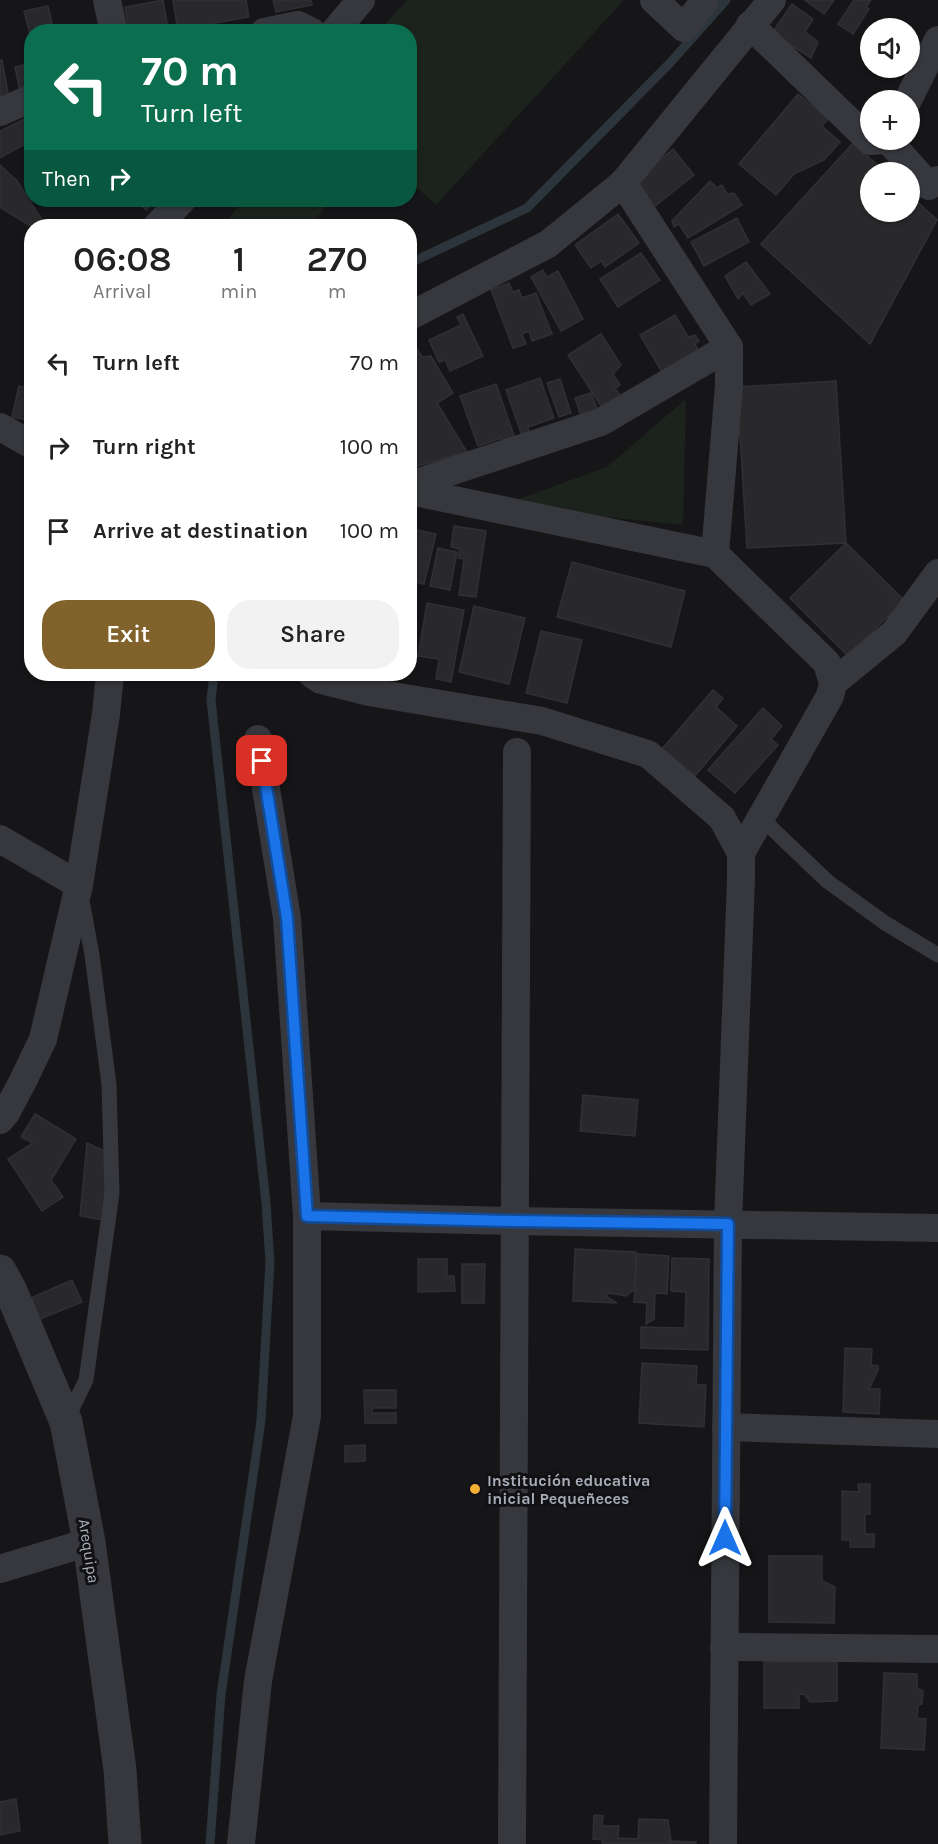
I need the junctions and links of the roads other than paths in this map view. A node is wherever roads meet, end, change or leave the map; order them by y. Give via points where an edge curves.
1 (107, 0) edge
2 (361, 0) edge
3 (654, 0) edge
4 (705, 0) edge
5 (772, 0) edge
6 (112, 24) edge
7 (341, 24) edge
8 (750, 25) junction
9 (938, 40) edge
10 (913, 90) edge
11 (24, 102) edge
12 (0, 112) edge
13 (860, 131) edge
14 (897, 150) edge
15 (938, 180) edge
16 (623, 183) junction
17 (175, 207) edge
18 (164, 219) edge
19 (417, 312) edge
20 (729, 347) junction
21 (0, 427) edge
22 (24, 441) edge
23 (417, 483) edge
24 (417, 492) edge
25 (716, 554) junction
26 (938, 573) edge
27 (109, 681) edge
28 (325, 681) edge
29 (833, 683) junction
30 (258, 739) dead end
31 (517, 752) dead end
32 (761, 818) junction
33 (0, 839) edge
34 (741, 853) junction
35 (79, 885) junction
36 (938, 955) edge
37 (0, 1120) edge
38 (307, 1216) junction
39 (514, 1221) junction
40 (728, 1224) junction
41 (938, 1228) edge
42 (0, 1271) edge
43 (66, 1422) junction
44 (726, 1427) junction
45 (938, 1434) edge
46 (89, 1542) junction
47 (0, 1569) edge
48 (724, 1647) junction
49 (938, 1649) edge
50 (125, 1844) edge
51 (241, 1844) edge
52 (512, 1844) edge
53 (723, 1844) edge

1 - 6 street
2 - 7 street
3 - 4 street via 684,28
5 - 8 street
8 - 13 street
8 - 16 street
9 - 10 street
11 - 12 street
14 - 15 street via 928,186
16 - 19 street via 548,244
16 - 20 street
17 - 18 street
20 - 23 street via 601,422
20 - 25 street
21 - 22 street
24 - 25 street
25 - 29 street via 827,663
26 - 29 street via 894,633
27 - 35 street
28 - 34 street via 542,721 648,754 722,818
29 - 32 street via 830,696
30 - 38 street via 287,918
31 - 39 street
32 - 34 street
32 - 36 lane via 827,881
33 - 35 street
34 - 40 street
35 - 37 street via 43,1039
35 - 43 lane via 109,1084 112,1193 86,1380
38 - 39 street
38 - 51 street via 307,1416 258,1681
39 - 40 street
39 - 52 street
40 - 41 street
40 - 44 street
42 - 43 street, Arequipa
43 - 46 street, Arequipa
44 - 45 street
44 - 48 street
46 - 47 street
46 - 50 street, Arequipa via 120,1770
48 - 49 street
48 - 53 street

